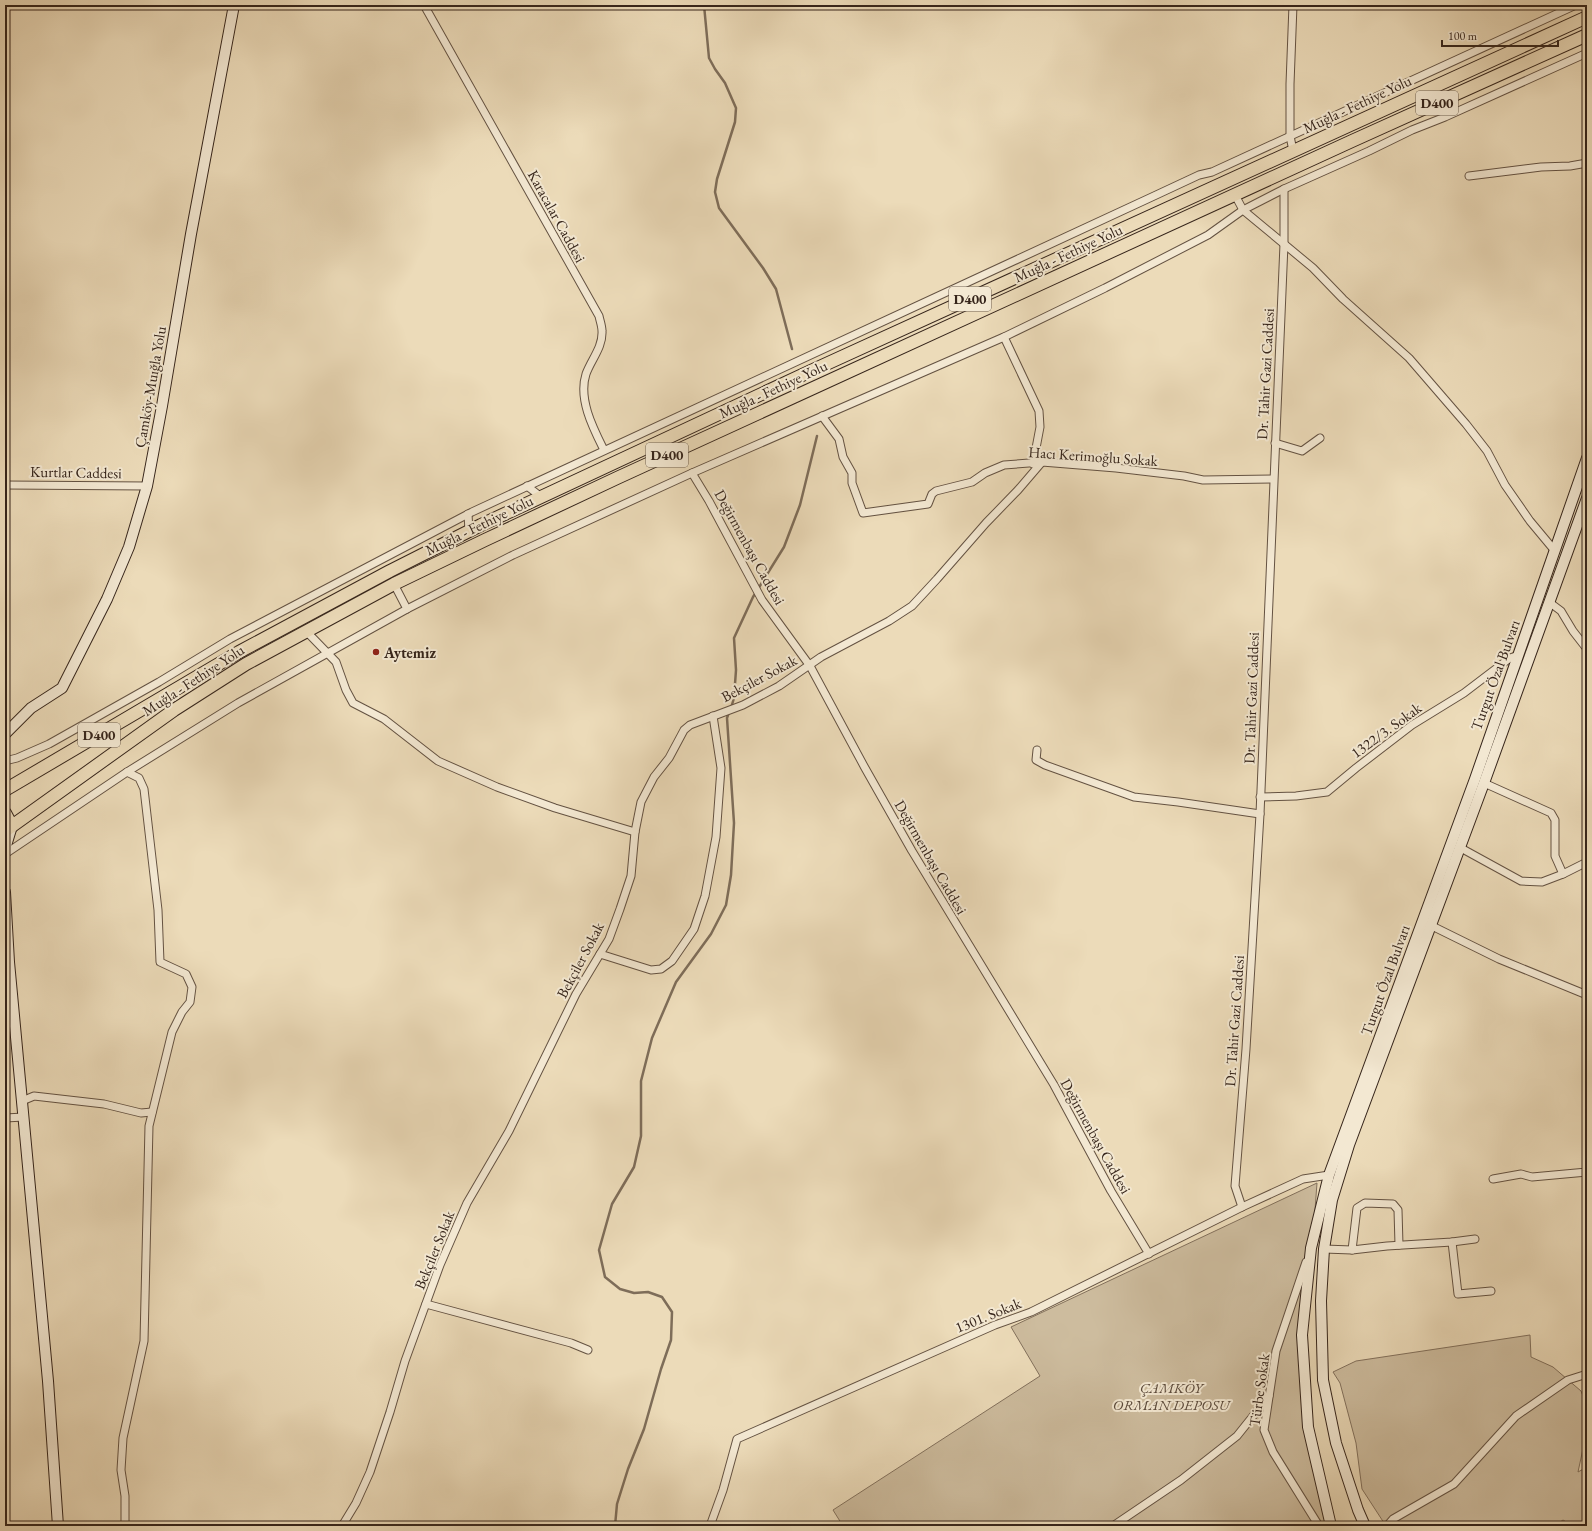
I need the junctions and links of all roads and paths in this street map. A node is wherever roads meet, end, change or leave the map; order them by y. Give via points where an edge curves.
1 (234, 5) edge
2 (424, 5) edge
3 (1293, 5) edge
4 (1576, 5) edge
5 (1587, 17) edge
6 (1587, 35) edge
7 (1587, 53) edge
8 (1290, 136) junction
9 (1293, 151) junction
10 (1587, 163) edge
11 (1469, 176) dead end
12 (1284, 189) junction
13 (1235, 195) junction
14 (1243, 210) junction
15 (1284, 244) junction
16 (1004, 337) junction
17 (750, 383) junction
18 (757, 397) junction
19 (822, 416) junction
20 (1320, 438) dead end
21 (1275, 443) junction
22 (604, 450) junction
23 (1587, 458) edge
24 (1042, 462) junction
25 (1033, 464) junction
26 (692, 473) junction
27 (1273, 479) junction
28 (5, 485) edge
29 (147, 486) junction
30 (527, 486) junction
31 (540, 496) junction
32 (1586, 504) edge
33 (468, 514) junction
34 (470, 530) junction
35 (1555, 551) junction
36 (394, 584) junction
37 (1548, 602) junction
38 (407, 609) junction
39 (306, 631) junction
40 (1587, 649) edge
41 (328, 652) junction
42 (1519, 655) junction
43 (810, 666) junction
44 (714, 716) junction
45 (5, 734) edge
46 (1037, 750) dead end
47 (5, 761) edge
48 (127, 772) junction
49 (1484, 783) junction
50 (5, 790) edge
51 (1260, 797) junction
52 (5, 813) edge
53 (1260, 814) junction
54 (9, 828) edge
55 (635, 832) junction
56 (1459, 847) junction
57 (5, 849) edge
58 (5, 854) edge
59 (1587, 862) edge
60 (1563, 874) junction
61 (5, 892) edge
62 (1430, 925) junction
63 (600, 954) junction
64 (1587, 995) edge
65 (22, 1101) junction
66 (152, 1112) junction
67 (24, 1117) junction
68 (5, 1118) edge
69 (1587, 1172) edge
70 (1329, 1175) junction
71 (1493, 1179) dead end
72 (1242, 1207) junction
73 (1474, 1239) dead end
74 (1452, 1242) junction
75 (1399, 1245) junction
76 (1311, 1248) junction
77 (1324, 1248) junction
78 (1352, 1250) junction
79 (1148, 1254) junction
80 (1491, 1291) dead end
81 (426, 1304) junction
82 (588, 1350) dead end
83 (1587, 1374) edge
84 (1269, 1395) junction
85 (58, 1526) edge
86 (125, 1526) edge
87 (342, 1526) edge
88 (710, 1526) edge
89 (1113, 1526) edge
90 (1319, 1526) edge
91 (1331, 1526) edge
92 (1365, 1526) edge
93 (1387, 1526) edge

1 - 29 main road, Çamköy-Muığla Yolu
2 - 22 street, Karacalar Caddesi via 599,316 602,331 600,345 584,384 585,403
3 - 8 street
4 - 8 street
5 - 9 highway, Muğla - Fethiye Yolu / D400
6 - 13 highway, Muğla - Fethiye Yolu / D400
7 - 12 street
8 - 9 street
8 - 17 street via 1212,172 1199,174
9 - 18 highway, Muğla - Fethiye Yolu / D400
10 - 11 street
12 - 14 street
12 - 15 street, Dr. Tahir Gazi Caddesi
13 - 14 street
13 - 36 highway, Muğla - Fethiye Yolu / D400 via 623,475
14 - 15 street
14 - 16 street via 1208,235
15 - 21 street, Dr. Tahir Gazi Caddesi
15 - 35 street via 1409,358 1487,451 1505,485
16 - 19 street
16 - 25 street via 1038,411 1040,427
17 - 18 street
17 - 22 street
18 - 31 highway, Muğla - Fethiye Yolu / D400
19 - 25 street, Hacı Kerimoğlu Sokak via 839,440 843,457 852,473 852,483 862,513 928,504 936,491 972,482 1004,465
19 - 26 street
20 - 21 street via 1302,451
21 - 27 street, Dr. Tahir Gazi Caddesi
22 - 30 street
23 - 35 main road, Turgut Özal Bulvarı
24 - 25 street, Hacı Kerimoğlu Sokak
24 - 27 street, Hacı Kerimoğlu Sokak via 1116,468 1203,480
24 - 43 street, Bekçiler Sokak via 912,606 821,657
26 - 38 street via 513,555
26 - 43 street, Değirmenbaşı Caddesi via 710,501 762,600
27 - 51 street, Dr. Tahir Gazi Caddesi
28 - 29 street, Kurtlar Caddesi
29 - 45 main road, Çamköy-Muığla Yolu via 126,554 107,599 62,688 31,708
30 - 31 street
30 - 33 street
31 - 34 highway, Muğla - Fethiye Yolu / D400
32 - 37 main road
33 - 34 street
33 - 47 street via 230,639 49,744
34 - 50 highway, Muğla - Fethiye Yolu / D400 via 239,652
35 - 42 main road, Turgut Özal Bulvarı
36 - 38 street
36 - 39 highway, Muğla - Fethiye Yolu / D400
37 - 40 street via 1561,611
37 - 49 main road
38 - 41 street
39 - 41 street
39 - 54 highway, Muğla - Fethiye Yolu / D400 via 246,664 174,710
41 - 48 street via 238,703
41 - 55 street via 336,662 353,703 384,719 438,761 497,787 555,808
42 - 51 street, 1322/3. Sokak via 1510,658 1464,693 1412,725 1327,792
42 - 70 main road, Turgut Özal Bulvarı
43 - 44 street, Bekçiler Sokak via 743,705
43 - 79 street, Değirmenbaşı Caddesi via 917,860 1054,1084
44 - 55 street, Bekçiler Sokak via 684,730 641,802
44 - 63 street via 721,768 716,837 704,896 694,929 672,961 661,969 651,970
46 - 53 street via 1036,760 1045,765 1134,797
48 - 58 street
48 - 66 street via 139,778 144,789 158,910 160,962 186,974 192,987 190,1002 172,1032
49 - 56 main road
49 - 60 street via 1551,813 1555,820 1555,856
51 - 53 street, Dr. Tahir Gazi Caddesi
52 - 54 highway
53 - 72 street, Dr. Tahir Gazi Caddesi via 1235,1186
54 - 57 main road
55 - 63 street, Bekçiler Sokak via 631,876 609,939
56 - 60 street via 1521,881 1542,882
56 - 62 main road
59 - 60 street
61 - 65 main road
62 - 64 street via 1499,959
62 - 77 main road via 1349,1145 1332,1200
63 - 81 street, Bekçiler Sokak via 576,994 509,1131 467,1203
65 - 66 street via 34,1096 104,1104 141,1113
65 - 67 main road
66 - 86 street via 148,1126 144,1341 123,1438 121,1470
67 - 68 street
67 - 85 main road via 48,1381
69 - 71 street via 1532,1177 1521,1174
70 - 72 street, 1301. Sokak via 1303,1179
70 - 76 main road, Turgut Özal Bulvarı
72 - 79 street, 1301. Sokak
73 - 74 street
74 - 75 street
74 - 80 street via 1458,1294
75 - 78 street
75 - 78 street via 1398,1210 1393,1204 1365,1203 1357,1208
76 - 84 street, Türbe Sokak via 1276,1351
76 - 91 main road, Turgut Özal Bulvarı via 1302,1335 1308,1427
77 - 78 street
77 - 92 main road via 1321,1301 1323,1380 1336,1443
79 - 88 street, 1301. Sokak via 1031,1312 995,1325 737,1439
81 - 82 street via 571,1343
81 - 87 street, Bekçiler Sokak via 370,1472
83 - 93 street via 1568,1380 1516,1416 1454,1484 1393,1519
84 - 89 street via 1237,1436 1181,1480
84 - 90 street, Türbe Sokak via 1264,1430 1273,1452

